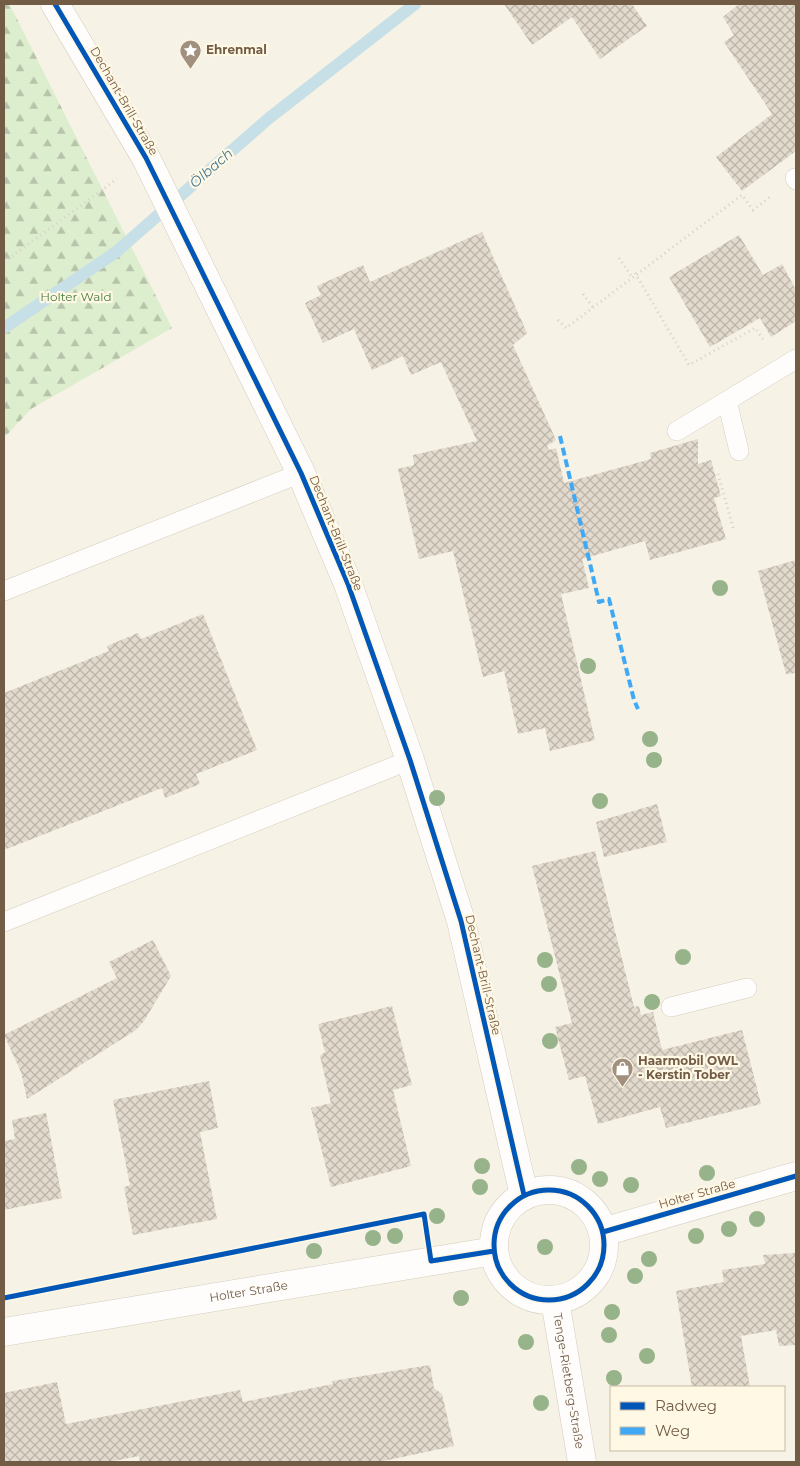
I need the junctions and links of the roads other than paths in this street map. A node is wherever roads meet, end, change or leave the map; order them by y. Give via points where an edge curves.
1 (55, 4) edge
2 (790, 362) edge
3 (726, 401) junction
4 (676, 431) dead end
5 (739, 451) dead end
6 (301, 473) junction
7 (4, 591) edge
8 (410, 760) junction
9 (4, 922) edge
10 (747, 988) dead end
11 (672, 1008) dead end
12 (796, 1176) edge
13 (524, 1195) junction
14 (603, 1232) junction
15 (494, 1251) junction
16 (555, 1300) junction
17 (4, 1332) edge
18 (582, 1462) edge

1 - 6 street, Dechant-Brill-Straße via 146,158
2 - 3 lane
3 - 4 lane
3 - 5 lane
6 - 7 lane
6 - 8 street, Dechant-Brill-Straße via 348,584
8 - 9 lane
8 - 13 street, Dechant-Brill-Straße via 461,921
10 - 11 lane
12 - 14 street, Holter Straße
13 - 14 street via 540,1190 573,1194 592,1210
13 - 15 street via 501,1216 495,1231
14 - 16 street via 604,1251 599,1269 588,1284 573,1295
15 - 16 street via 506,1280 520,1292 537,1299
15 - 17 street, Holter Straße
16 - 18 street, Tenge-Rietberg-Straße

